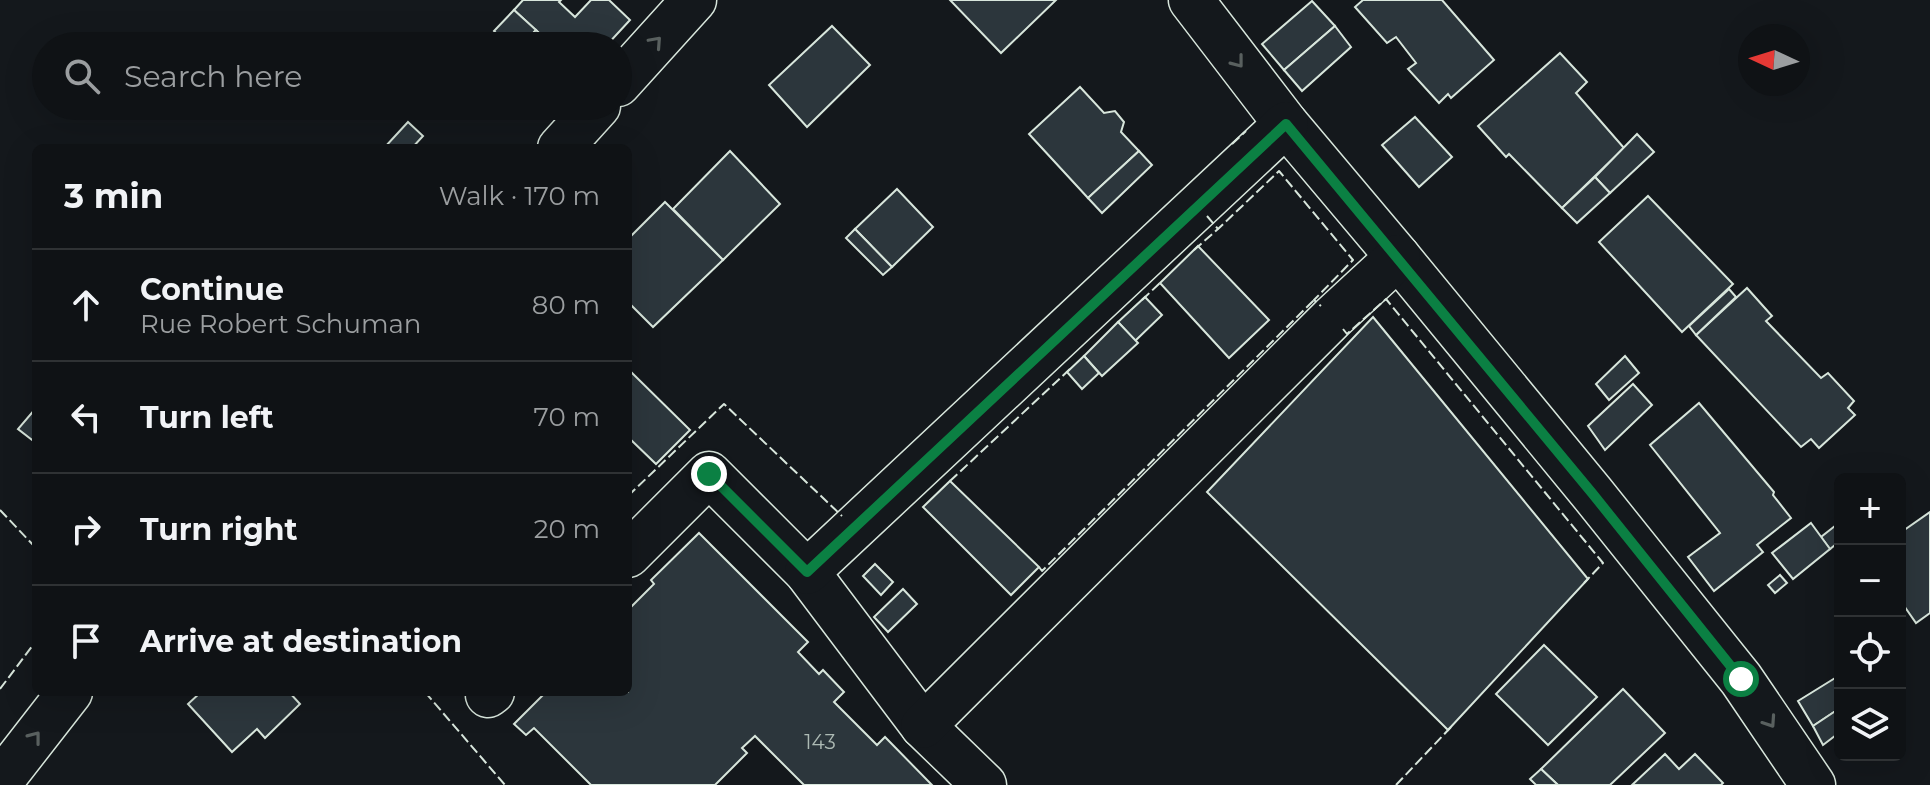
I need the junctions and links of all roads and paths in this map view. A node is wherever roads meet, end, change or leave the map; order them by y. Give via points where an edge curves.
1 (694, 0) edge
2 (1191, 0) edge
3 (632, 69) edge
4 (585, 120) edge
5 (1286, 124) junction
6 (564, 144) edge
7 (1398, 257) junction
8 (632, 551) edge
9 (807, 572) junction
10 (67, 696) edge
11 (923, 726) junction
12 (0, 782) edge
13 (984, 785) edge
14 (1813, 785) edge

3 -> 1 street
2 -> 5 street
4 - 6 street
5 - 7 street
5 - 9 street
7 - 11 street
7 -> 14 street via 1741,679
8 - 9 street via 709,474
9 - 11 street
12 -> 10 street
11 - 13 street

